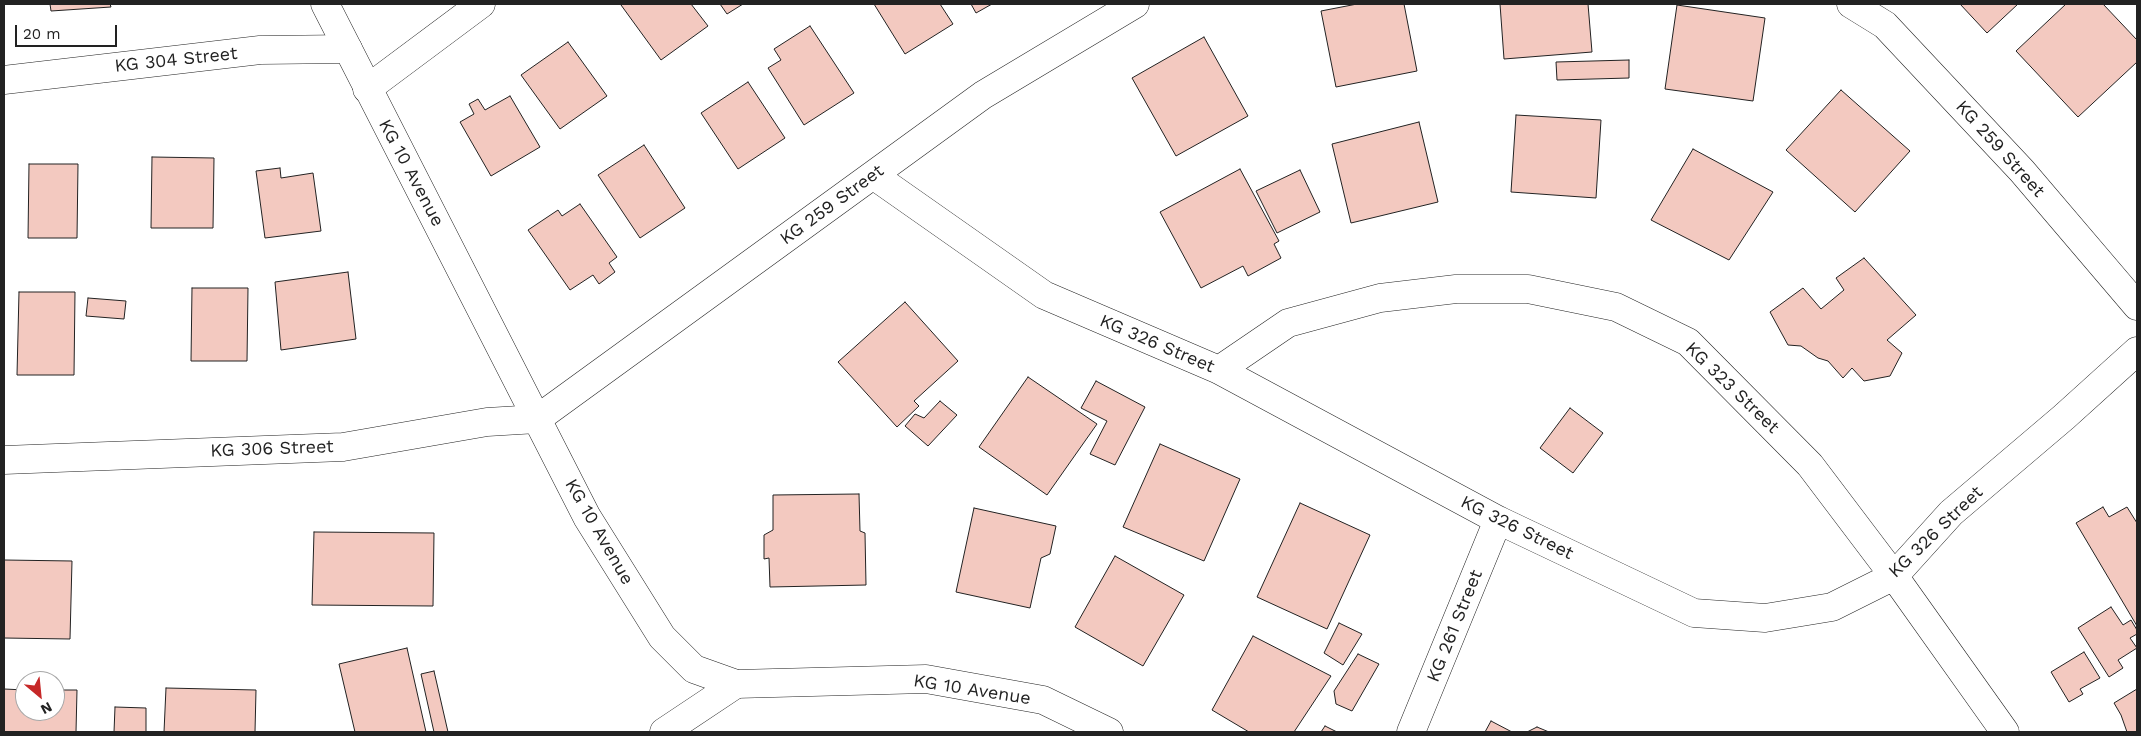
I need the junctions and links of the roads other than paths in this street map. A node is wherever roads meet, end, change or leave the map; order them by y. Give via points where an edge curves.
1 (325, 4) edge
2 (481, 4) edge
3 (1135, 4) edge
4 (1852, 4) edge
5 (348, 50) junction
6 (4, 80) edge
7 (367, 89) junction
8 (873, 175) junction
9 (2137, 306) edge
10 (2137, 351) edge
11 (1219, 370) junction
12 (537, 419) junction
13 (4, 460) edge
14 (1498, 520) junction
15 (1894, 576) junction
16 (736, 684) junction
17 (664, 732) edge
18 (1109, 732) edge
19 (1411, 732) edge
20 (2005, 732) edge

1 - 5 street, KG 10 Avenue
2 - 7 street
3 - 8 street, KG 259 Street via 983,95
4 - 9 street, KG 259 Street via 1885,25 2022,172
5 - 6 street, KG 304 Street via 260,50
5 - 7 street, KG 10 Avenue
7 - 12 street, KG 10 Avenue
8 - 11 street, KG 326 Street via 1044,295
8 - 12 street, KG 259 Street
10 - 15 street, KG 326 Street via 1951,513
11 - 14 street, KG 326 Street
11 - 15 street, KG 323 Street via 1288,323 1380,298 1456,289 1528,289 1616,307 1688,342 1810,465
12 - 13 street, KG 306 Street via 487,422 343,447
12 - 16 street, KG 10 Avenue via 587,517 662,637 694,669
14 - 15 street, KG 326 Street via 1694,613 1765,618 1832,607
14 - 19 street, KG 261 Street
15 - 20 street, KG 323 Street
16 - 17 street
16 - 18 street, KG 10 Avenue via 926,679 1043,700

